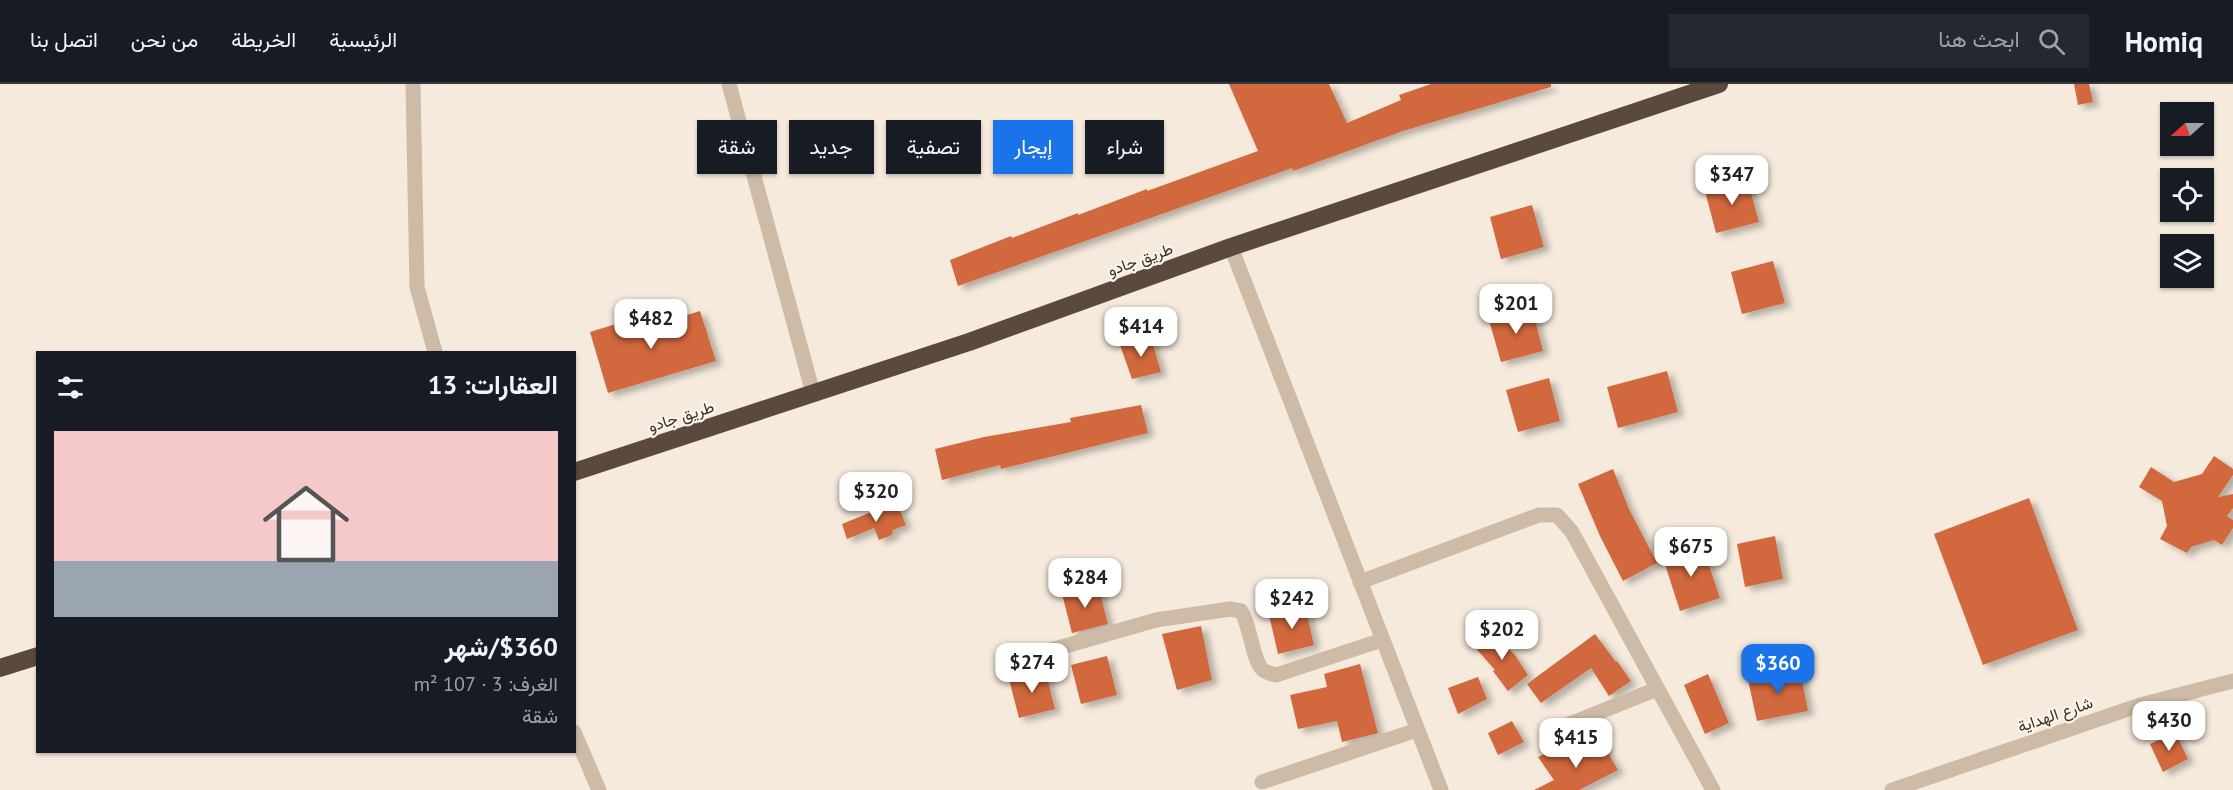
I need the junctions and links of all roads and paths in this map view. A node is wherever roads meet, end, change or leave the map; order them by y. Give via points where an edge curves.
1 (413, 84) edge
2 (729, 84) edge
3 (1719, 84) edge
4 (1231, 247) junction
5 (435, 351) edge
6 (813, 393) junction
7 (576, 471) edge
8 (1360, 582) junction
9 (1382, 640) junction
10 (1034, 655) dead end
11 (36, 657) edge
12 (0, 668) edge
13 (2233, 681) edge
14 (1658, 689) junction
15 (1417, 730) junction
16 (1555, 730) dead end
17 (576, 737) edge
18 (1262, 782) dead end
19 (1908, 787) edge
20 (599, 790) edge
21 (1441, 790) edge
22 (1713, 790) edge
23 (1892, 790) edge

1 - 5 street via 417,287
2 - 6 street
3 - 4 highway, طريق جادو
4 - 6 highway, طريق جادو via 969,342
4 - 8 street
6 - 7 highway, طريق جادو
8 - 9 street
8 - 14 street via 1539,515 1557,515 1572,532
9 - 10 street via 1276,675 1263,670 1246,619 1240,611 1230,609 1156,620
9 - 15 street
11 - 12 highway
13 - 19 street, شارع الهداية via 2140,705
14 - 16 street
14 - 22 street
15 - 18 street
15 - 21 street
17 - 20 street
19 - 23 street, شارع الهداية

